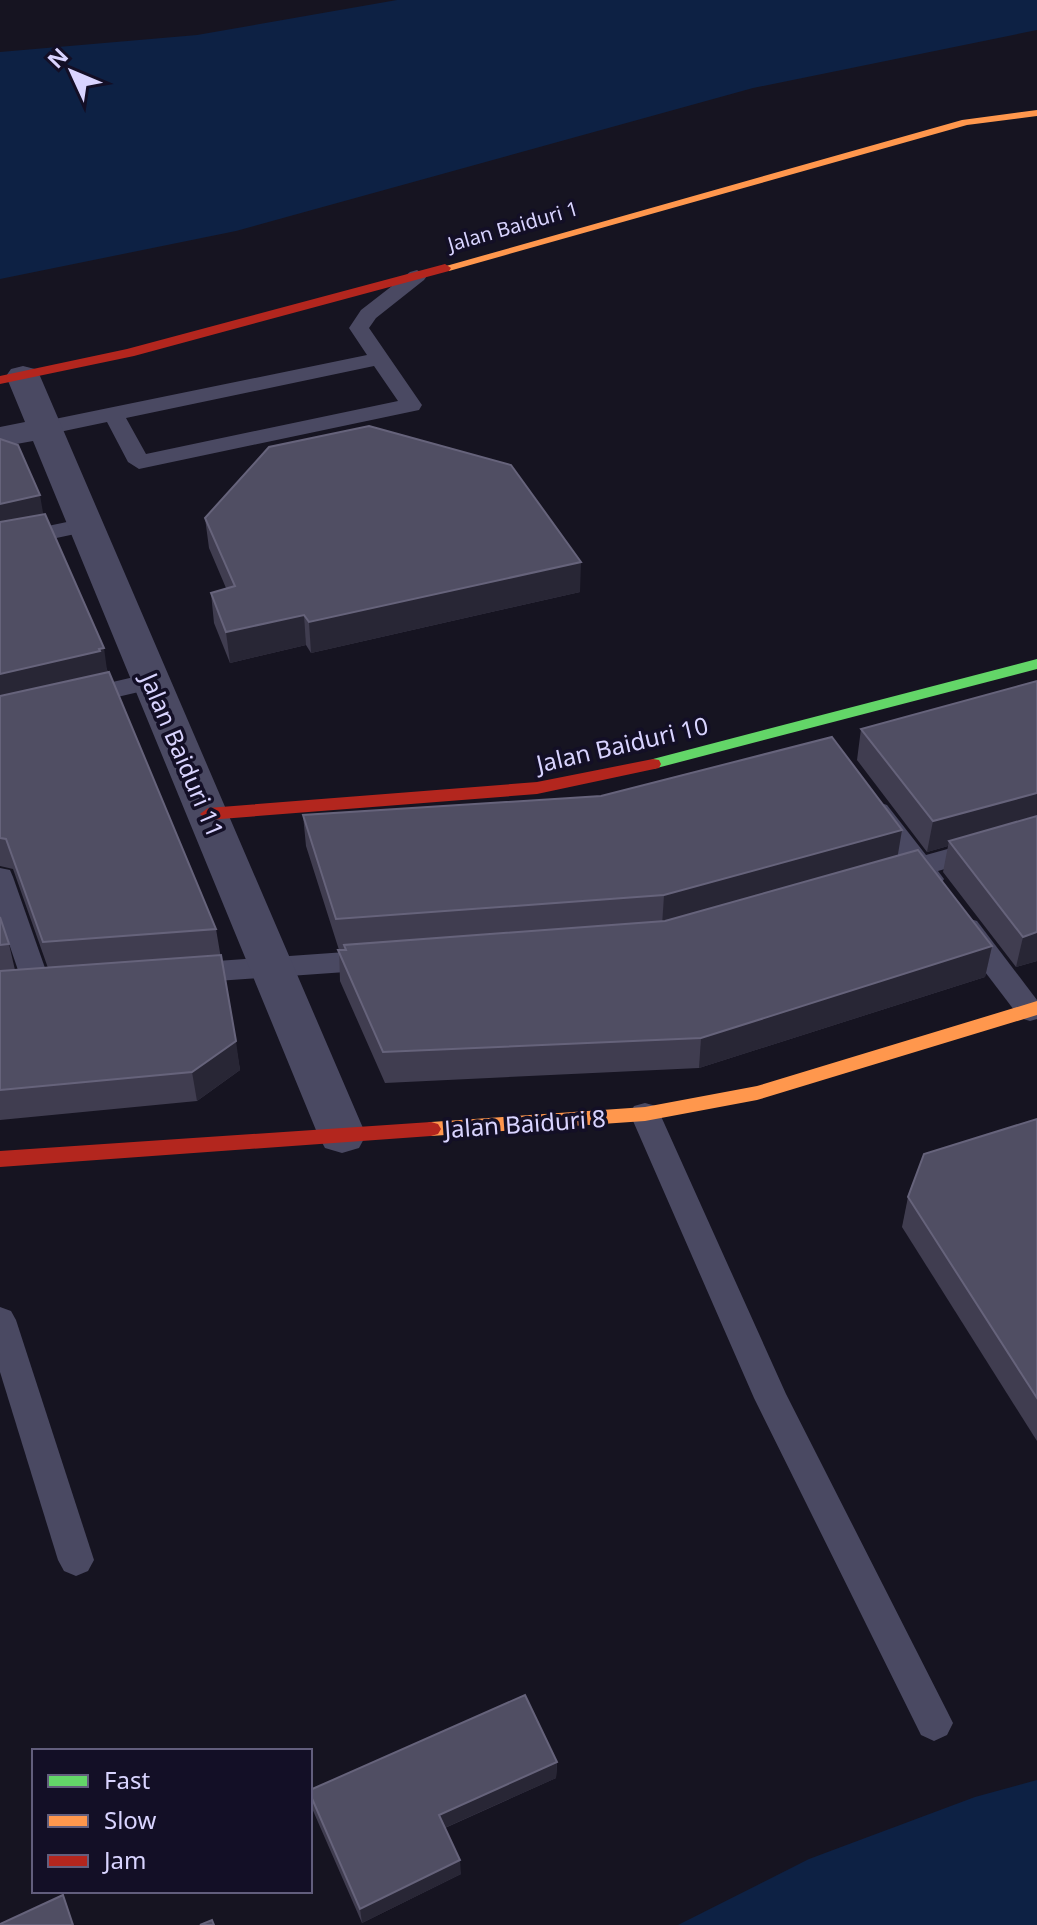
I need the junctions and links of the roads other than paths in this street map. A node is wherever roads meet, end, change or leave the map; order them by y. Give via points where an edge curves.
1 (1037, 113) edge
2 (417, 276) junction
3 (380, 359) junction
4 (11, 378) edge
5 (114, 415) junction
6 (45, 428) junction
7 (0, 437) edge
8 (86, 525) junction
9 (0, 543) edge
10 (1037, 664) edge
11 (151, 681) junction
12 (61, 702) edge
13 (811, 723) junction
14 (829, 747) edge
15 (866, 795) edge
16 (208, 814) junction
17 (1037, 833) edge
18 (920, 867) junction
19 (0, 877) edge
20 (875, 879) edge
21 (400, 959) edge
22 (272, 967) junction
23 (162, 975) edge
24 (68, 983) edge
25 (1033, 1010) edge
26 (645, 1114) junction
27 (342, 1135) junction
28 (0, 1159) edge
29 (0, 1320) edge
30 (76, 1560) dead end
31 (934, 1723) dead end

1 - 2 street, Jalan Baiduri 1 via 966,122
2 - 3 lane via 368,314 359,328
2 - 4 street, Jalan Baiduri 1 via 129,353
3 - 5 lane
3 - 5 lane via 411,405 139,462
4 - 6 street, Jalan Baiduri 11
5 - 6 lane
6 - 7 street
6 - 8 street, Jalan Baiduri 11
8 - 9 lane
8 - 11 street, Jalan Baiduri 11
10 - 13 street, Jalan Baiduri 10
11 - 12 lane
11 - 16 street, Jalan Baiduri 11
13 - 14 lane
13 - 16 street, Jalan Baiduri 10 via 610,775 537,788
15 - 18 lane
16 - 22 street, Jalan Baiduri 11
17 - 18 lane
18 - 20 lane
18 - 25 lane
19 - 24 lane via 24,986
21 - 22 lane
22 - 23 lane
22 - 27 street, Jalan Baiduri 11
25 - 26 street, Jalan Baiduri 8 via 757,1093
26 - 27 street, Jalan Baiduri 8
26 - 31 lane via 771,1398
27 - 28 street, Jalan Baiduri 8
29 - 30 lane

